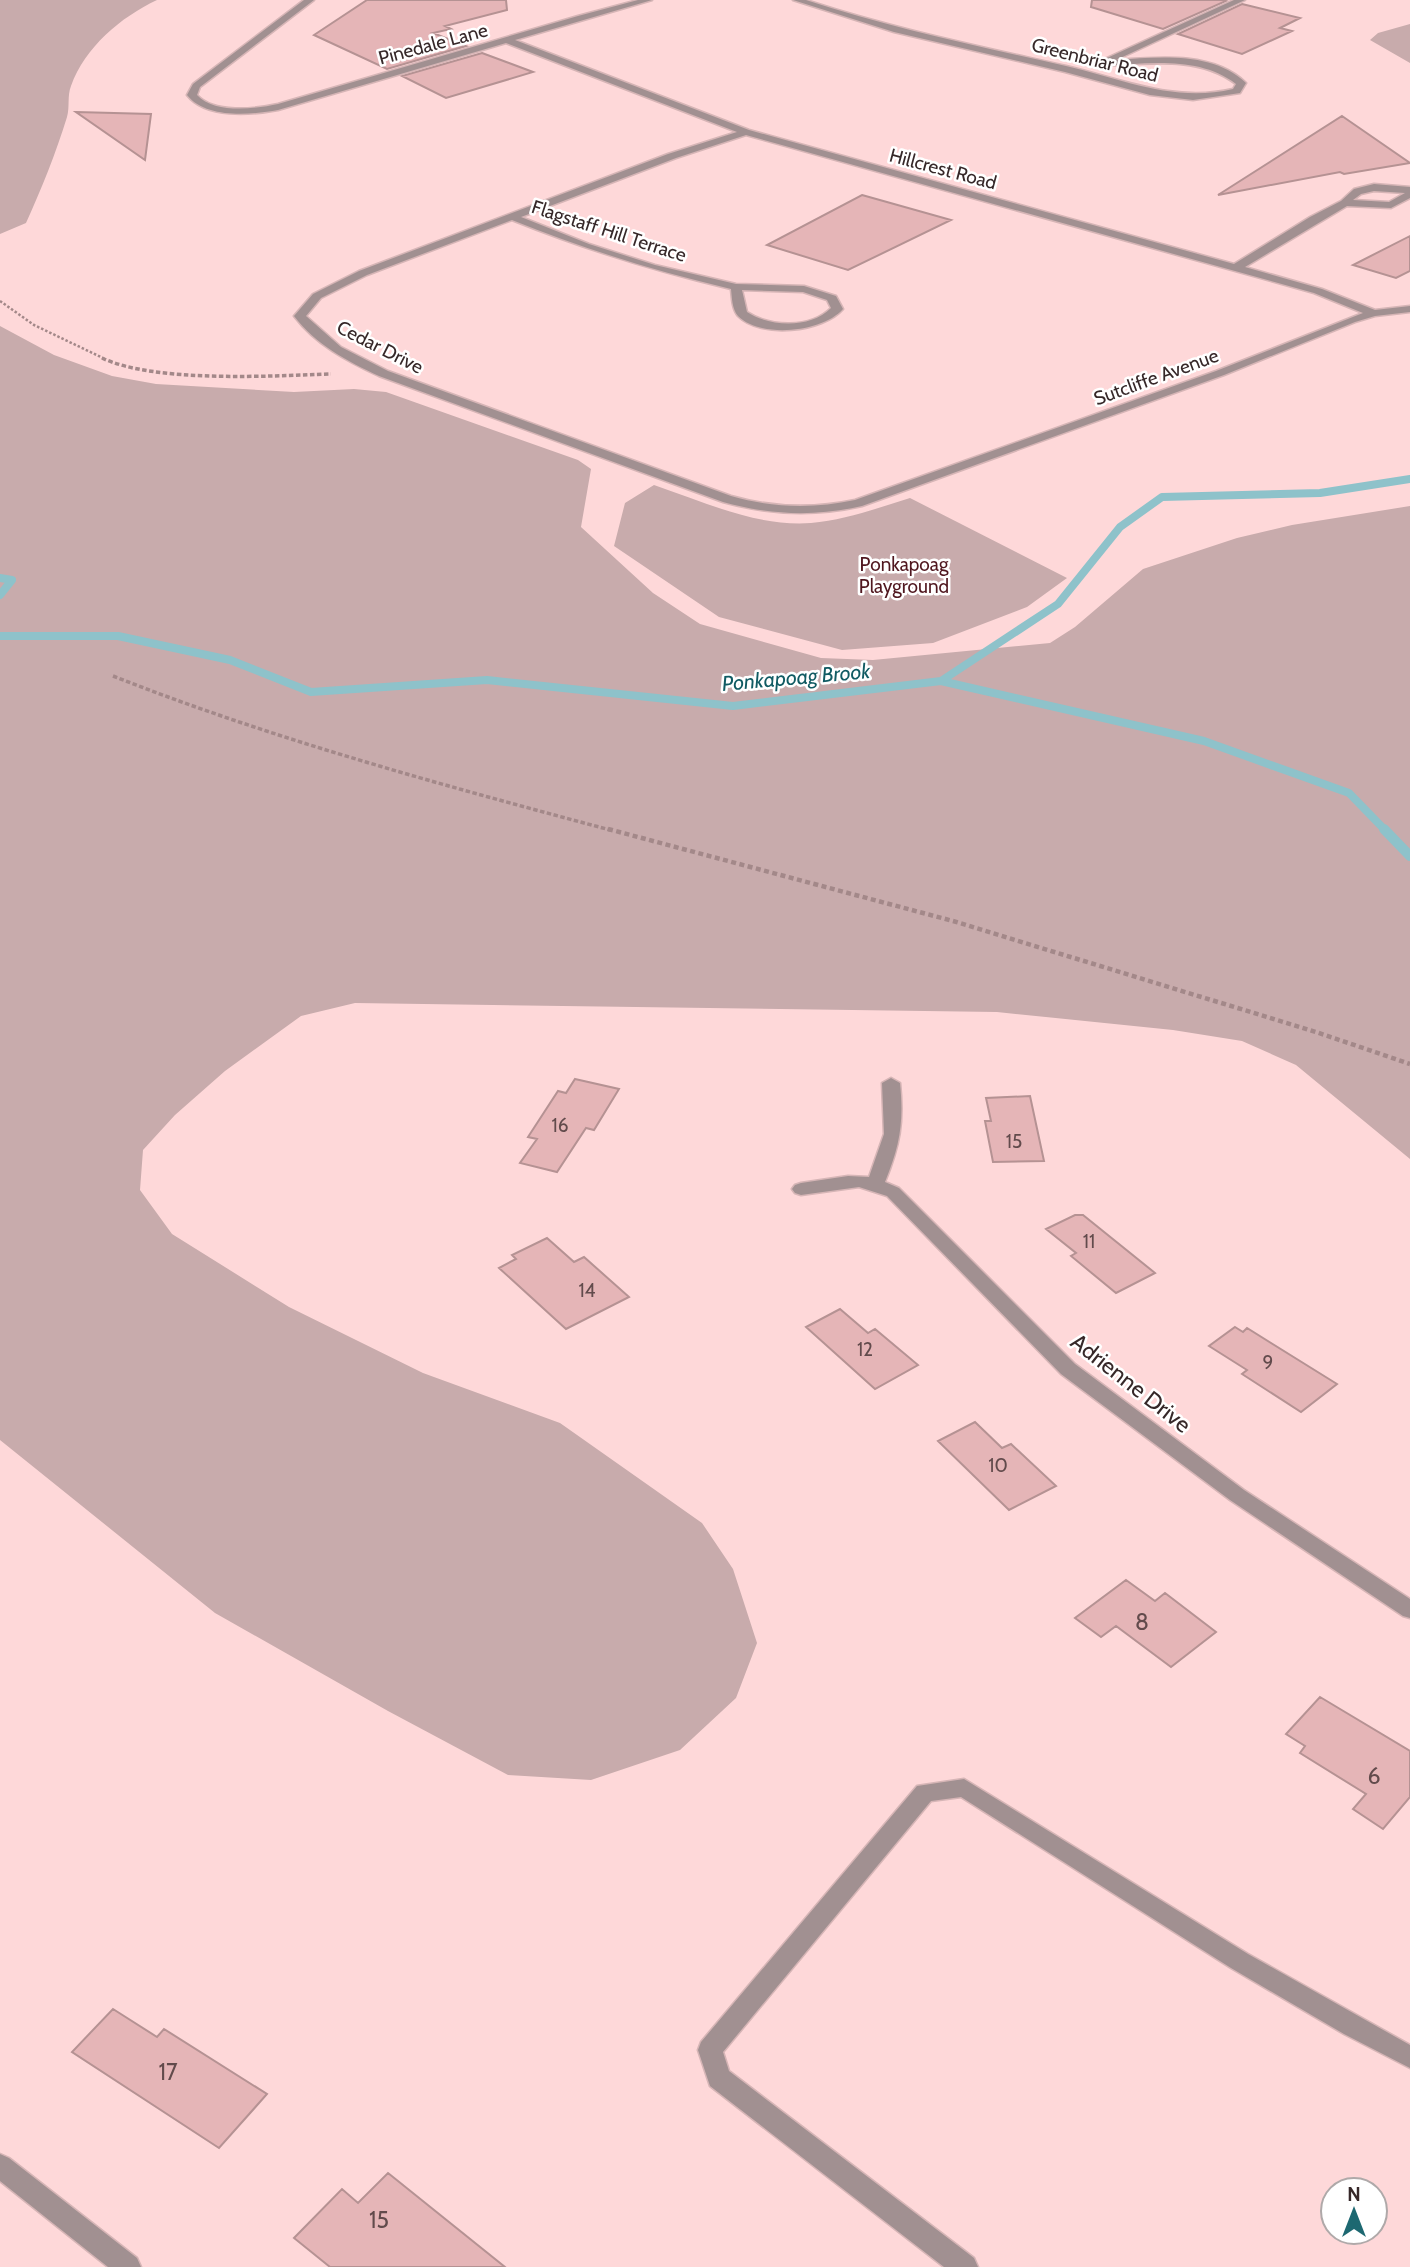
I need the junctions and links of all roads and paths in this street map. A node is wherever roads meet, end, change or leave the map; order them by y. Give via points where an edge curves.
1 (310, 0) edge
2 (648, 0) edge
3 (797, 0) edge
4 (1241, 0) edge
5 (509, 41) junction
6 (1157, 47) junction
7 (1101, 63) junction
8 (1189, 63) junction
9 (1078, 72) junction
10 (746, 132) junction
11 (1410, 192) edge
12 (1345, 203) junction
13 (513, 217) junction
14 (1236, 268) junction
15 (736, 287) junction
16 (0, 301) edge
17 (1410, 309) edge
18 (1374, 313) junction
19 (380, 372) junction
20 (915, 484) joint
21 (113, 676) dead end
22 (1410, 1064) edge
23 (891, 1083) dead end
24 (876, 1182) junction
25 (801, 1189) dead end
26 (1410, 1610) edge
27 (1410, 2057) edge
28 (0, 2166) edge
29 (128, 2267) edge
30 (965, 2267) edge

1 - 5 street, Pinedale Lane via 196,86 192,95 199,103 225,109 260,110
2 - 5 street, Pinedale Lane
3 - 9 street, Greenbriar Road via 901,33
4 - 6 street
5 - 10 street, Hillcrest Road
6 - 7 street
6 - 8 street
7 - 8 street, Greenbriar Road
7 - 9 street
8 - 9 street, Greenbriar Road via 1217,68 1241,83 1237,91 1201,96 1158,94
10 - 13 street, Cedar Drive
10 - 14 street, Hillcrest Road
11 - 12 street via 1391,205
11 - 12 street via 1360,189
12 - 14 street
13 - 15 street, Flagstaff Hill Terrace via 585,246
13 - 19 street, Cedar Drive via 331,286 305,307 300,316 308,328
14 - 18 street, Hillcrest Road via 1318,291
15 - 15 street, Flagstaff Hill Terrace via 743,314 762,323 804,325 827,319 837,309 832,298 804,289
16 - 19 path via 34,326 128,367 252,376
17 - 18 street, Sutcliffe Avenue
18 - 20 street, Sutcliffe Avenue
19 - 20 street, Cedar Drive via 757,508 829,509
21 - 22 path via 182,703 479,795 954,921
23 - 24 street via 896,1122
24 - 25 street
24 - 26 street, Adrienne Drive via 893,1192 1068,1369 1237,1495
27 - 30 street via 1185,1930 964,1788 925,1792 710,2050 719,2078
28 - 29 street

